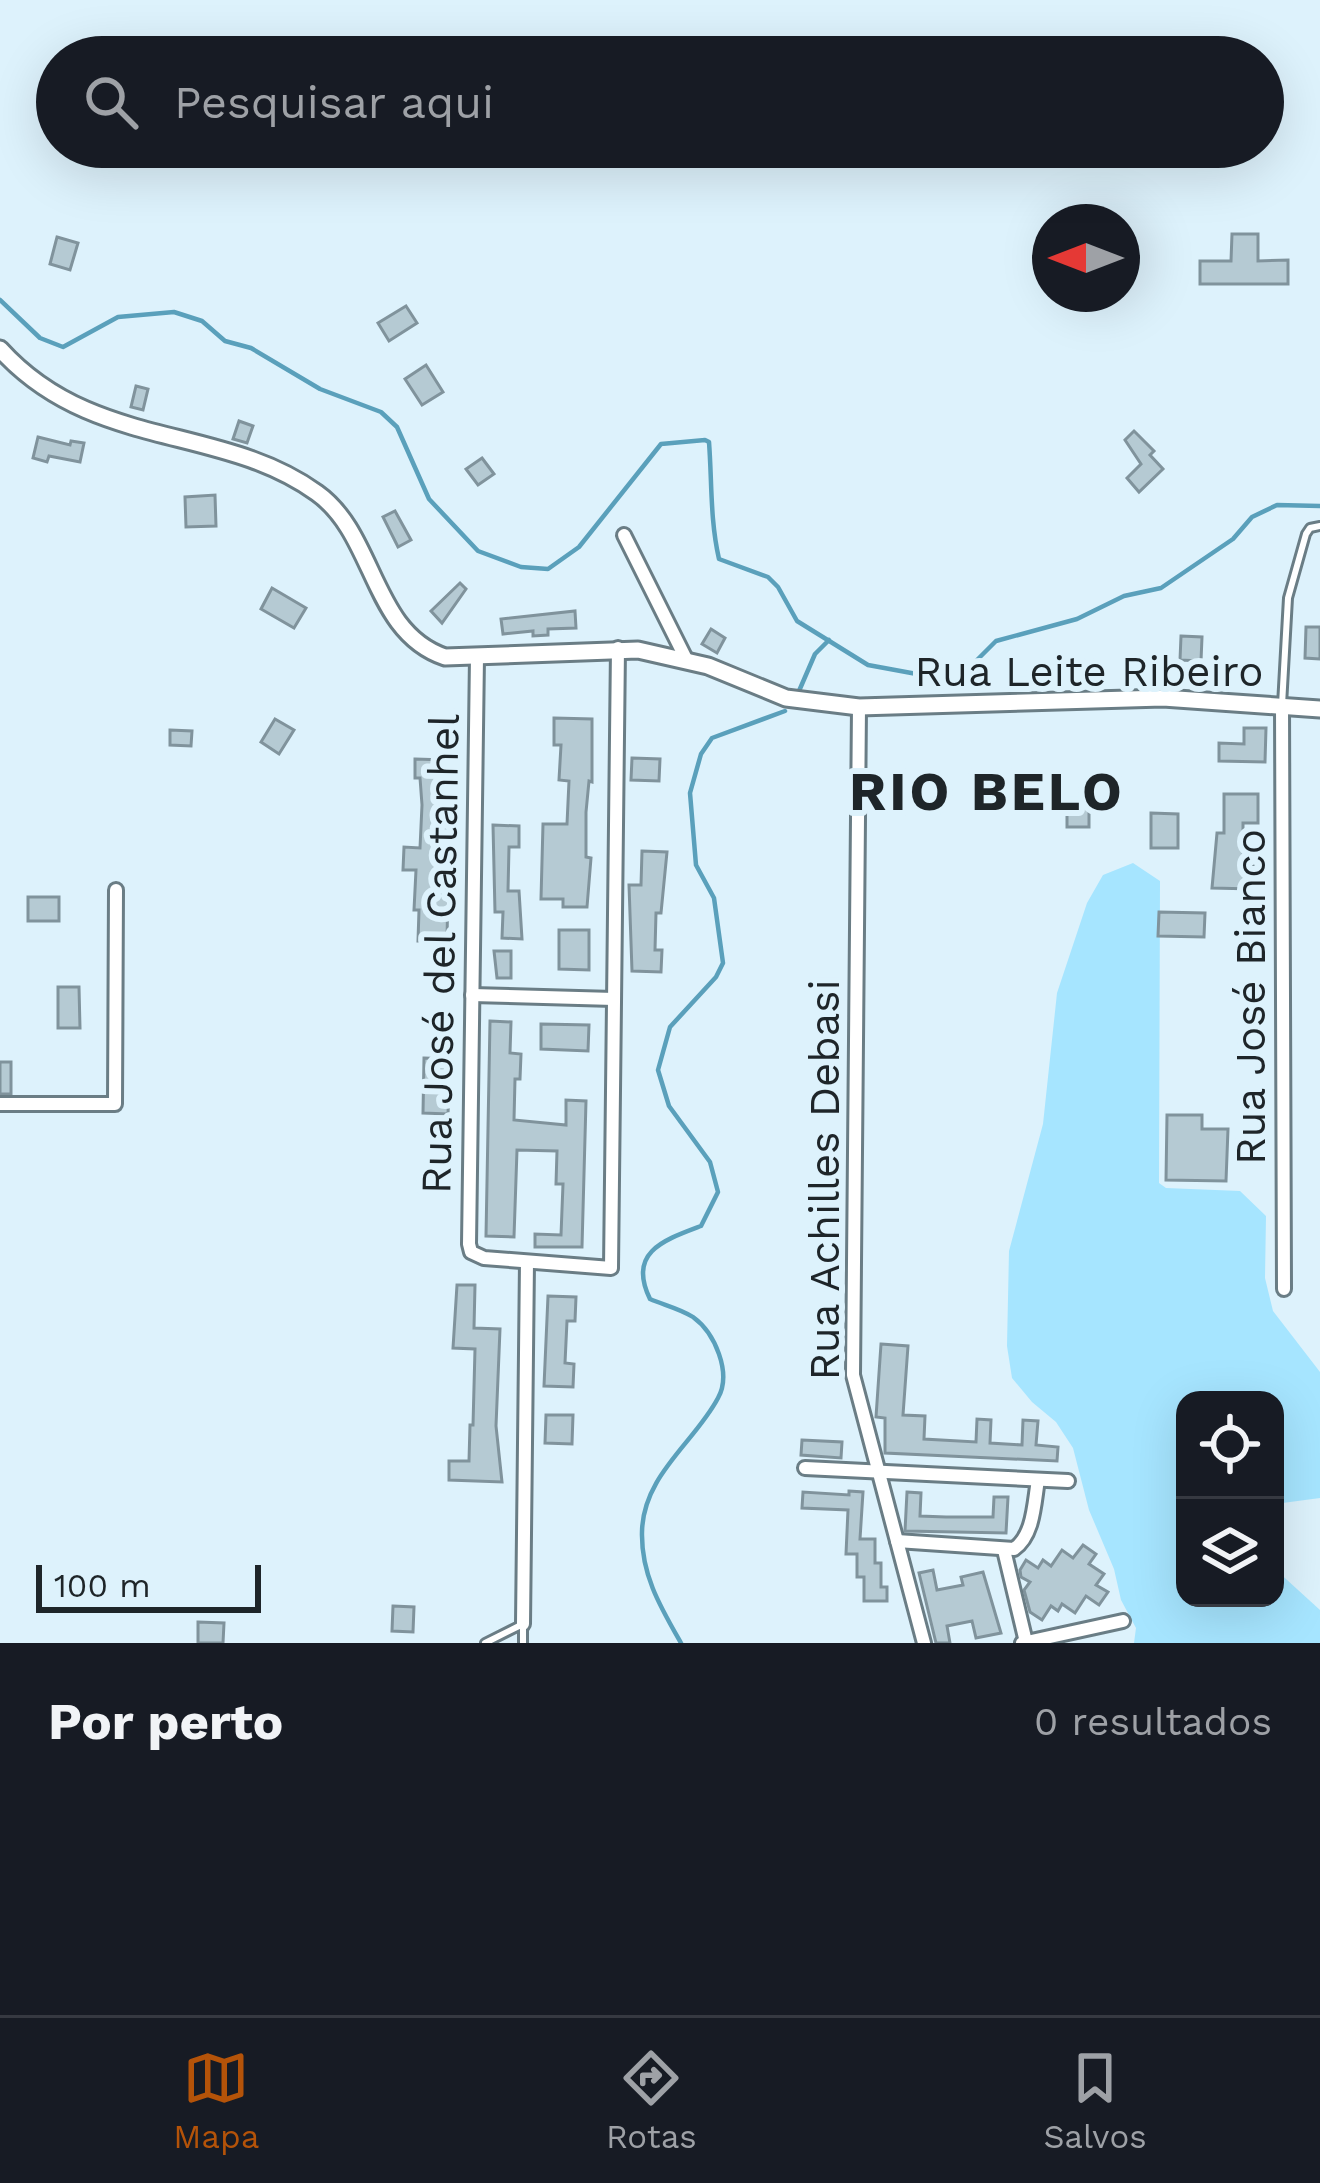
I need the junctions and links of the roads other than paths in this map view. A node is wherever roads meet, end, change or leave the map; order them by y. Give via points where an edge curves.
1 (0, 349) edge
2 (1320, 526) edge
3 (624, 535) dead end
4 (618, 648) junction
5 (477, 658) junction
6 (686, 659) junction
7 (1282, 705) junction
8 (859, 707) junction
9 (1320, 709) edge
10 (116, 890) dead end
11 (472, 995) junction
12 (614, 999) junction
13 (0, 1104) edge
14 (527, 1262) junction
15 (1284, 1288) dead end
16 (805, 1468) dead end
17 (877, 1472) junction
18 (1038, 1480) junction
19 (1068, 1481) dead end
20 (898, 1541) junction
21 (1004, 1550) junction
22 (1123, 1621) dead end
23 (523, 1624) junction
24 (1024, 1642) edge
25 (485, 1643) edge
26 (524, 1643) edge
27 (924, 1643) edge

1 - 5 street, Rua Leite Ribeiro via 87,412 306,486 345,521 404,632 431,652
2 - 7 lane via 1306,534 1288,598
3 - 6 street
4 - 5 street, Rua Leite Ribeiro
4 - 6 street, Rua Leite Ribeiro
4 - 12 street
5 - 11 street, Rua José del Castanhel
6 - 8 street, Rua Leite Ribeiro via 786,698
7 - 8 street, Rua Leite Ribeiro via 1163,698
7 - 9 street, Rua Leite Ribeiro
7 - 15 street, Rua José Bianco
8 - 17 street, Rua Achilles Debasi via 851,1347
10 - 13 street via 115,1104
11 - 12 street
11 - 14 street, Rua José del Castanhel via 471,1252
12 - 14 street via 610,1268
14 - 23 street
16 - 17 street
17 - 18 street
17 - 20 street, Rua Achilles Debasi
18 - 19 street
18 - 21 street via 1025,1540
20 - 21 street
20 - 27 street, Rua Achilles Debasi
21 - 24 street
22 - 24 street
23 - 25 lane
23 - 26 lane

